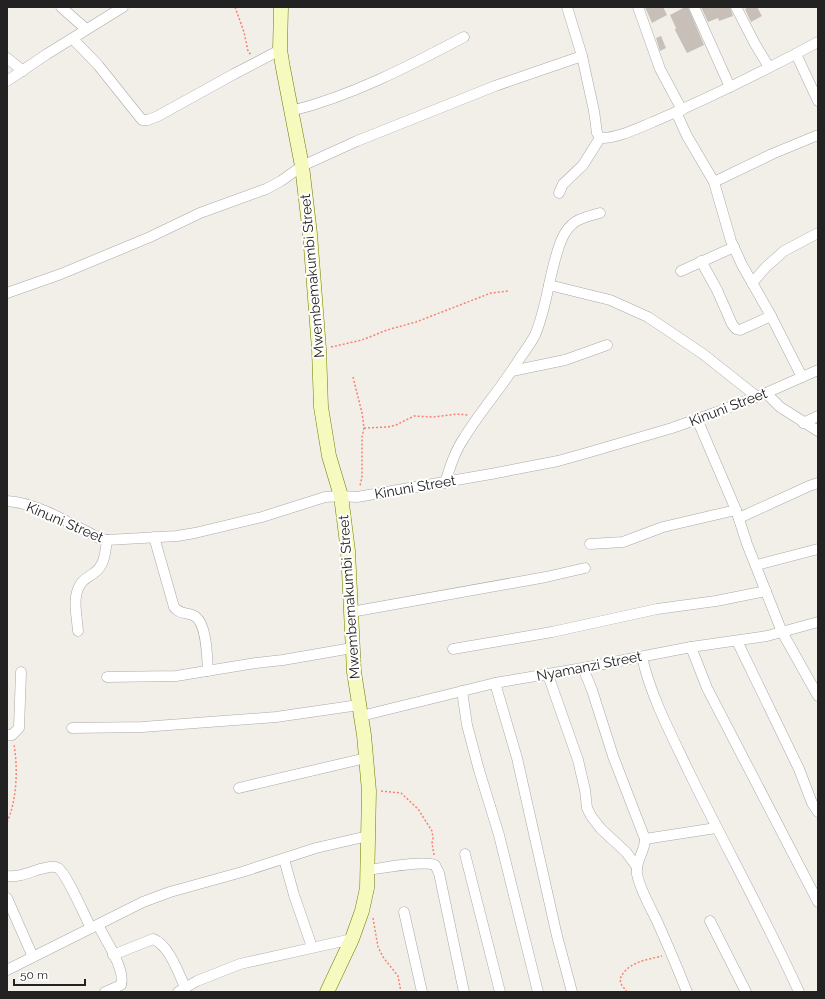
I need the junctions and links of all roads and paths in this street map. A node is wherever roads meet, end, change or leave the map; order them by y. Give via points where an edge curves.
1 (61, 7) edge
2 (123, 7) edge
3 (235, 7) edge
4 (280, 7) edge
5 (567, 7) edge
6 (638, 7) edge
7 (694, 7) edge
8 (736, 7) edge
9 (86, 29) junction
10 (464, 36) dead end
11 (73, 38) junction
12 (818, 42) edge
13 (280, 50) junction
14 (796, 54) junction
15 (582, 56) junction
16 (7, 58) edge
17 (260, 60) junction
18 (769, 67) junction
19 (23, 71) junction
20 (7, 81) edge
21 (730, 87) junction
22 (818, 101) edge
23 (291, 111) junction
24 (679, 111) junction
25 (818, 135) edge
26 (600, 138) junction
27 (302, 166) junction
28 (714, 182) junction
29 (559, 193) dead end
30 (600, 213) dead end
31 (818, 233) edge
32 (734, 247) junction
33 (701, 261) junction
34 (682, 270) dead end
35 (752, 283) junction
36 (549, 285) junction
37 (508, 291) dead end
38 (7, 293) edge
39 (771, 316) junction
40 (607, 345) dead end
41 (320, 350) junction
42 (818, 370) edge
43 (512, 371) junction
44 (353, 377) dead end
45 (802, 377) junction
46 (761, 395) junction
47 (818, 416) edge
48 (478, 417) junction
49 (698, 418) junction
50 (804, 423) junction
51 (364, 428) junction
52 (818, 431) edge
53 (445, 482) junction
54 (818, 483) edge
55 (341, 496) junction
56 (357, 498) junction
57 (7, 501) edge
58 (738, 514) junction
59 (154, 537) junction
60 (107, 540) junction
61 (590, 544) dead end
62 (818, 549) edge
63 (757, 565) junction
64 (585, 568) dead end
65 (766, 591) junction
66 (351, 612) junction
67 (818, 622) edge
68 (78, 631) dead end
69 (782, 632) junction
70 (737, 641) junction
71 (690, 647) junction
72 (352, 648) junction
73 (453, 649) dead end
74 (642, 657) junction
75 (583, 668) junction
76 (208, 671) junction
77 (21, 672) dead end
78 (548, 674) junction
79 (107, 677) dead end
80 (495, 683) junction
81 (462, 692) junction
82 (818, 696) edge
83 (360, 710) junction
84 (72, 728) dead end
85 (10, 735) edge
86 (366, 758) junction
87 (239, 788) dead end
88 (369, 791) junction
89 (818, 812) edge
90 (7, 822) edge
91 (716, 828) junction
92 (368, 836) junction
93 (645, 839) junction
94 (465, 854) dead end
95 (284, 859) junction
96 (435, 865) junction
97 (637, 867) junction
98 (368, 870) junction
99 (7, 876) edge
100 (7, 898) edge
101 (818, 902) edge
102 (362, 911) junction
103 (404, 912) dead end
104 (710, 921) dead end
105 (95, 927) junction
106 (352, 939) junction
107 (312, 947) junction
108 (672, 954) junction
109 (113, 955) junction
110 (33, 957) junction
111 (7, 970) edge
112 (181, 990) edge
113 (105, 992) edge
114 (327, 992) edge
115 (401, 992) edge
116 (422, 992) edge
117 (464, 992) edge
118 (500, 992) edge
119 (538, 992) edge
120 (572, 992) edge
121 (627, 992) edge
122 (687, 992) edge
123 (746, 992) edge
124 (799, 992) edge

1 - 9 street
2 - 9 street
3 - 17 path via 248,51 253,58
4 - 13 street, Mwembemakumbi Street
5 - 15 street
6 - 24 street via 660,69
7 - 21 street
8 - 18 street
9 - 11 street
10 - 23 street via 369,84
11 - 17 street via 142,120 158,116
11 - 19 street
12 - 14 street
13 - 17 street
13 - 23 street, Mwembemakumbi Street
14 - 18 street
14 - 22 street
15 - 26 street
15 - 27 street via 495,86 357,141
16 - 19 street
18 - 21 street
19 - 20 street
21 - 24 street
23 - 27 street, Mwembemakumbi Street
24 - 26 street via 620,135
24 - 28 street via 687,136
25 - 28 street
26 - 29 street via 583,164 563,184
27 - 38 street via 266,189 200,213 61,274
27 - 41 street, Mwembemakumbi Street
28 - 32 street
30 - 36 street via 586,216 568,226 560,243
31 - 35 street via 784,251 766,266
32 - 33 street
32 - 35 street
33 - 34 street
33 - 39 street via 736,329 740,330
35 - 39 street
36 - 43 street via 535,334
36 - 46 street via 610,300 648,317
37 - 41 path via 492,293 362,340
39 - 45 street
40 - 43 street via 565,360
41 - 55 street, Mwembemakumbi Street via 321,407 329,456
42 - 45 street, Kinuni Street
43 - 48 street
44 - 51 path
45 - 46 street, Kinuni Street
46 - 49 street, Kinuni Street
46 - 50 street
47 - 50 street
48 - 51 path via 457,414 414,416 388,427
48 - 53 street via 463,439
49 - 53 street, Kinuni Street via 558,461
49 - 58 street
50 - 52 street
51 - 56 path via 362,476
53 - 56 street, Kinuni Street
54 - 58 street
55 - 56 street, Kinuni Street
55 - 59 street, Kinuni Street via 325,497 215,529
55 - 66 street, Mwembemakumbi Street via 348,551
57 - 60 street, Kinuni Street via 45,512
58 - 61 street via 663,528 623,542
58 - 63 street via 747,544
59 - 60 street, Kinuni Street
59 - 76 street via 174,607 177,612 195,616 201,622
60 - 68 street via 101,567 79,586 76,605
62 - 63 street
63 - 65 street
64 - 66 street
65 - 69 street
65 - 73 street via 657,609 552,632
66 - 72 street, Mwembemakumbi Street
67 - 69 street, Nyamanzi Street
69 - 70 street, Nyamanzi Street
69 - 82 street
70 - 71 street, Nyamanzi Street
70 - 89 street
71 - 74 street, Nyamanzi Street
71 - 101 street via 708,688
72 - 76 street
72 - 83 street, Mwembemakumbi Street
74 - 75 street, Nyamanzi Street
74 - 91 street via 648,680 666,722
75 - 78 street, Nyamanzi Street
75 - 93 street via 617,769
76 - 79 street via 176,676
77 - 85 street via 19,728
78 - 80 street, Nyamanzi Street
78 - 97 street via 578,760 587,808 601,829 626,852
80 - 81 street, Nyamanzi Street
80 - 120 street via 517,758
81 - 83 street, Nyamanzi Street
81 - 119 street via 469,732 502,847
83 - 84 street, Nyamanzi Street via 142,727
83 - 86 street, Mwembemakumbi Street
85 - 90 path via 14,748 16,777 14,799
86 - 87 street
86 - 88 street, Mwembemakumbi Street
88 - 92 street, Mwembemakumbi Street
88 - 96 path via 401,793 418,809 432,831
91 - 93 street
91 - 124 street via 762,914
92 - 95 street via 316,848
92 - 98 street, Mwembemakumbi Street
93 - 97 street
94 - 118 street
95 - 105 street via 170,892 143,902
95 - 107 street
96 - 98 street via 431,863
96 - 117 street via 439,873
97 - 108 street via 642,887
98 - 102 street, Mwembemakumbi Street
99 - 105 street via 19,876 52,866 58,868
100 - 110 street
102 - 106 street, Mwembemakumbi Street
102 - 115 path via 371,914 378,947 398,976
103 - 116 street
104 - 123 street
105 - 109 street
105 - 110 street
106 - 107 street
106 - 114 street, Mwembemakumbi Street
107 - 112 street via 240,964 197,980
108 - 121 path via 637,962 628,968 620,979
108 - 122 street
109 - 112 street via 153,939 159,941 175,966
109 - 113 street via 122,974 122,980 121,984
110 - 111 street

